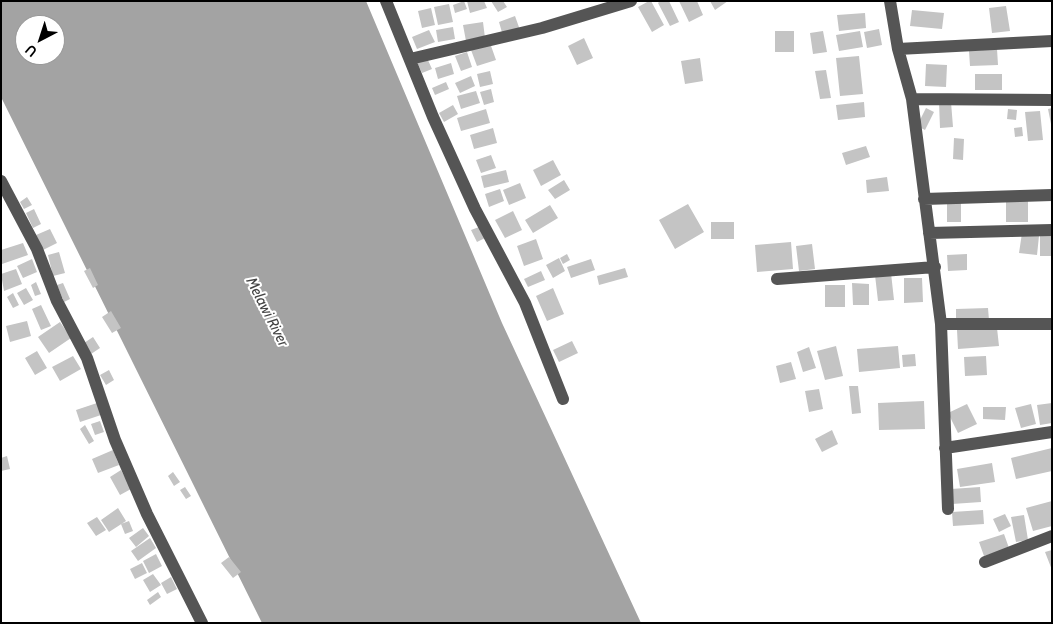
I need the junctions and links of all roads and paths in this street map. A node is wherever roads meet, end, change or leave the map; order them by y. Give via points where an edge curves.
1 (386, 1) edge
2 (631, 1) edge
3 (890, 1) edge
4 (1052, 41) edge
5 (898, 49) junction
6 (410, 60) junction
7 (912, 100) junction
8 (1052, 100) edge
9 (1, 182) edge
10 (1052, 195) edge
11 (924, 198) junction
12 (1052, 230) edge
13 (929, 233) junction
14 (935, 267) junction
15 (777, 279) dead end
16 (941, 324) junction
17 (1052, 324) edge
18 (563, 399) dead end
19 (1052, 432) edge
20 (945, 448) junction
21 (948, 509) dead end
22 (1052, 536) edge
23 (985, 562) dead end
24 (202, 623) edge

1 - 6 street
2 - 6 street via 542,28
3 - 5 street
4 - 5 street
5 - 7 street
6 - 18 street via 475,209 524,303
7 - 8 street
7 - 11 street
9 - 24 street via 37,249 57,301 87,358 115,440 146,514
10 - 11 street
11 - 13 street
12 - 13 street
13 - 14 street
14 - 15 street
14 - 16 street
16 - 17 street
16 - 20 street
19 - 20 street
20 - 21 street
22 - 23 street

